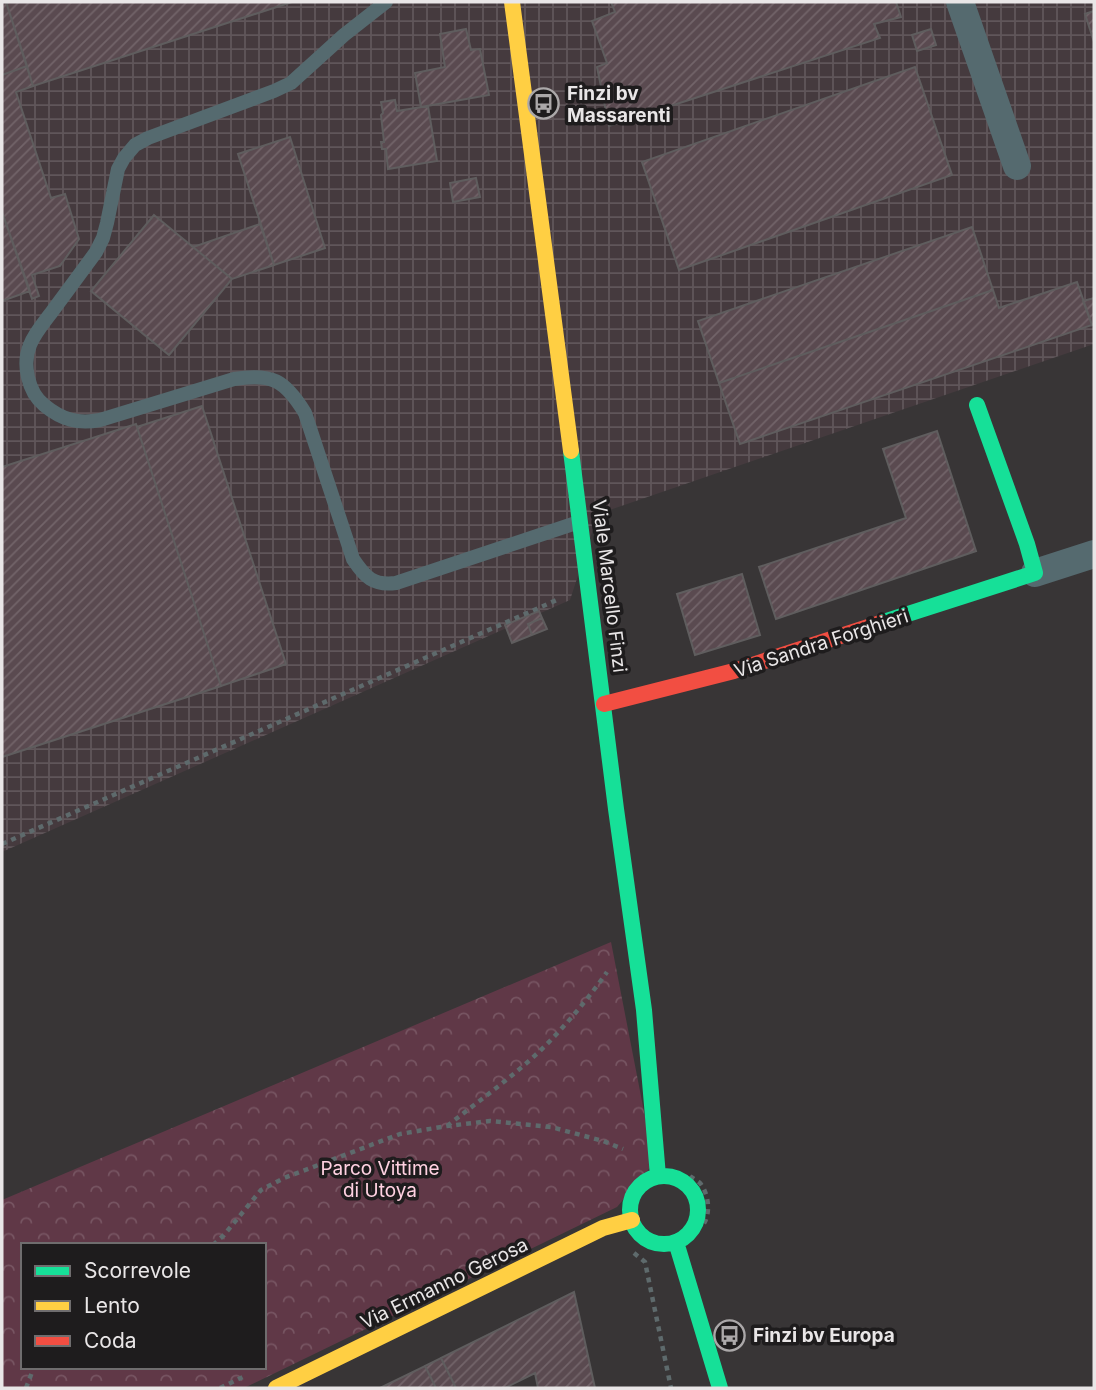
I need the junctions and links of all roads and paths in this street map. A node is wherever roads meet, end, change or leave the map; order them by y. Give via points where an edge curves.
1 (386, 2) edge
2 (512, 2) edge
3 (960, 2) edge
4 (1017, 166) dead end
5 (977, 405) dead end
6 (580, 521) junction
7 (1094, 554) edge
8 (1035, 573) junction
9 (588, 586) junction
10 (604, 704) junction
11 (2, 844) edge
12 (614, 979) dead end
13 (447, 1126) junction
14 (624, 1149) dead end
15 (658, 1176) junction
16 (632, 1220) junction
17 (603, 1228) junction
18 (676, 1242) junction
19 (215, 1243) edge
20 (33, 1369) edge
21 (252, 1373) dead end
22 (26, 1388) edge
23 (220, 1388) edge
24 (276, 1388) edge
25 (671, 1388) edge
26 (720, 1388) edge

1 - 6 lane via 291,83 135,145 118,169 103,238 30,346 27,375 40,401 52,412 85,422 234,379 256,376 279,383 305,413 353,559 374,582 396,583
2 - 6 street, Viale Marcello Finzi
3 - 4 street
5 - 8 street
6 - 9 street, Viale Marcello Finzi
7 - 8 street, Via Sandra Forghieri
8 - 10 street, Via Sandra Forghieri via 734,671
9 - 10 street, Viale Marcello Finzi
9 - 11 path
10 - 15 street, Viale Marcello Finzi via 645,1010
12 - 13 path via 612,966 543,1047
13 - 14 path via 490,1121 551,1127
13 - 19 path via 400,1134 284,1178 261,1190
15 - 16 street via 638,1188
15 - 18 street via 680,1179 696,1196 693,1228
16 - 17 street, Via Ermanno Gerosa
16 - 18 street via 644,1237 665,1244
17 - 24 street, Via Ermanno Gerosa
17 - 25 path via 645,1262
18 - 26 street
20 - 22 path
21 - 23 path

